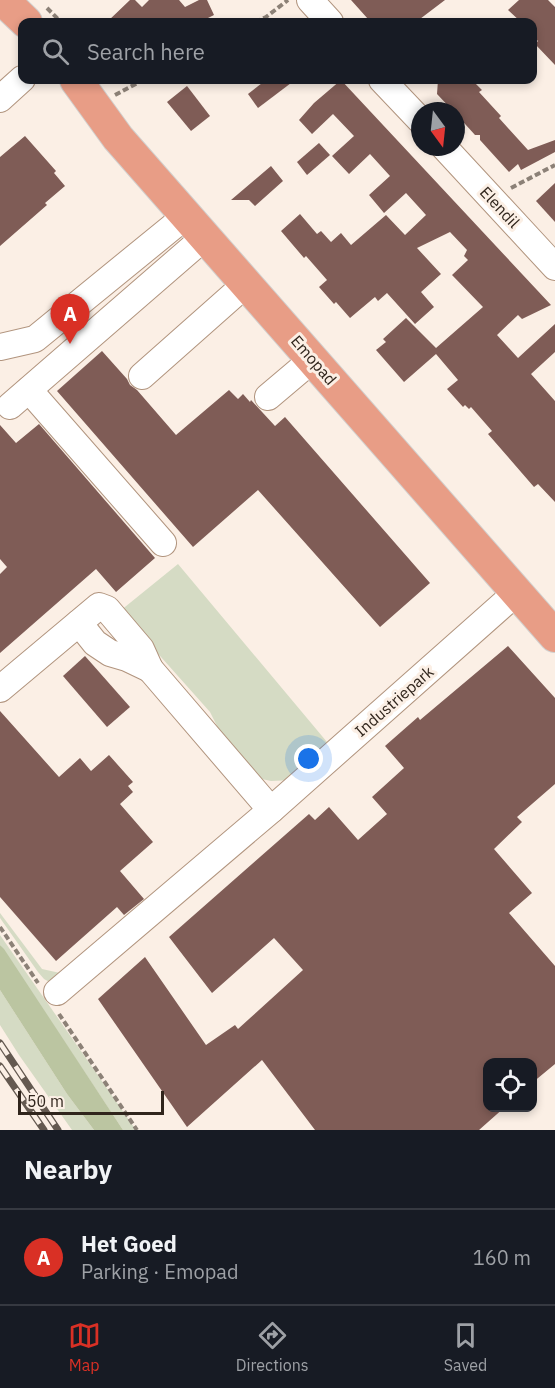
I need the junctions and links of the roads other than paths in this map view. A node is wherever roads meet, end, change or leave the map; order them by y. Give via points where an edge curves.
1 (310, 0) edge
2 (326, 18) edge
3 (18, 83) edge
4 (79, 84) edge
5 (386, 84) edge
6 (0, 99) edge
7 (411, 111) edge
8 (452, 156) edge
9 (197, 226) junction
10 (555, 267) edge
11 (247, 283) junction
12 (0, 347) edge
13 (313, 359) junction
14 (142, 376) dead end
15 (29, 390) junction
16 (268, 397) dead end
17 (10, 406) dead end
18 (163, 543) dead end
19 (517, 592) junction
20 (555, 636) edge
21 (47, 648) junction
22 (0, 668) edge
23 (0, 689) edge
24 (0, 706) edge
25 (271, 810) junction
26 (50, 995) road end

1 - 2 street
3 - 6 street
4 - 9 main road, Emopad via 118,138
5 - 7 street
8 - 10 street, Elendil
9 - 11 main road, Emopad
9 - 12 street via 35,339
9 - 15 street
11 - 13 main road, Emopad
11 - 14 street
13 - 16 street
13 - 19 main road, Emopad
15 - 17 street
15 - 18 street
19 - 20 main road, Emopad
19 - 25 street, Industriepark
21 - 22 street via 10,660
21 - 23 street
21 - 24 street via 30,681
21 - 25 street via 99,606 106,609 141,649 150,669
25 - 26 street, Industriepark

